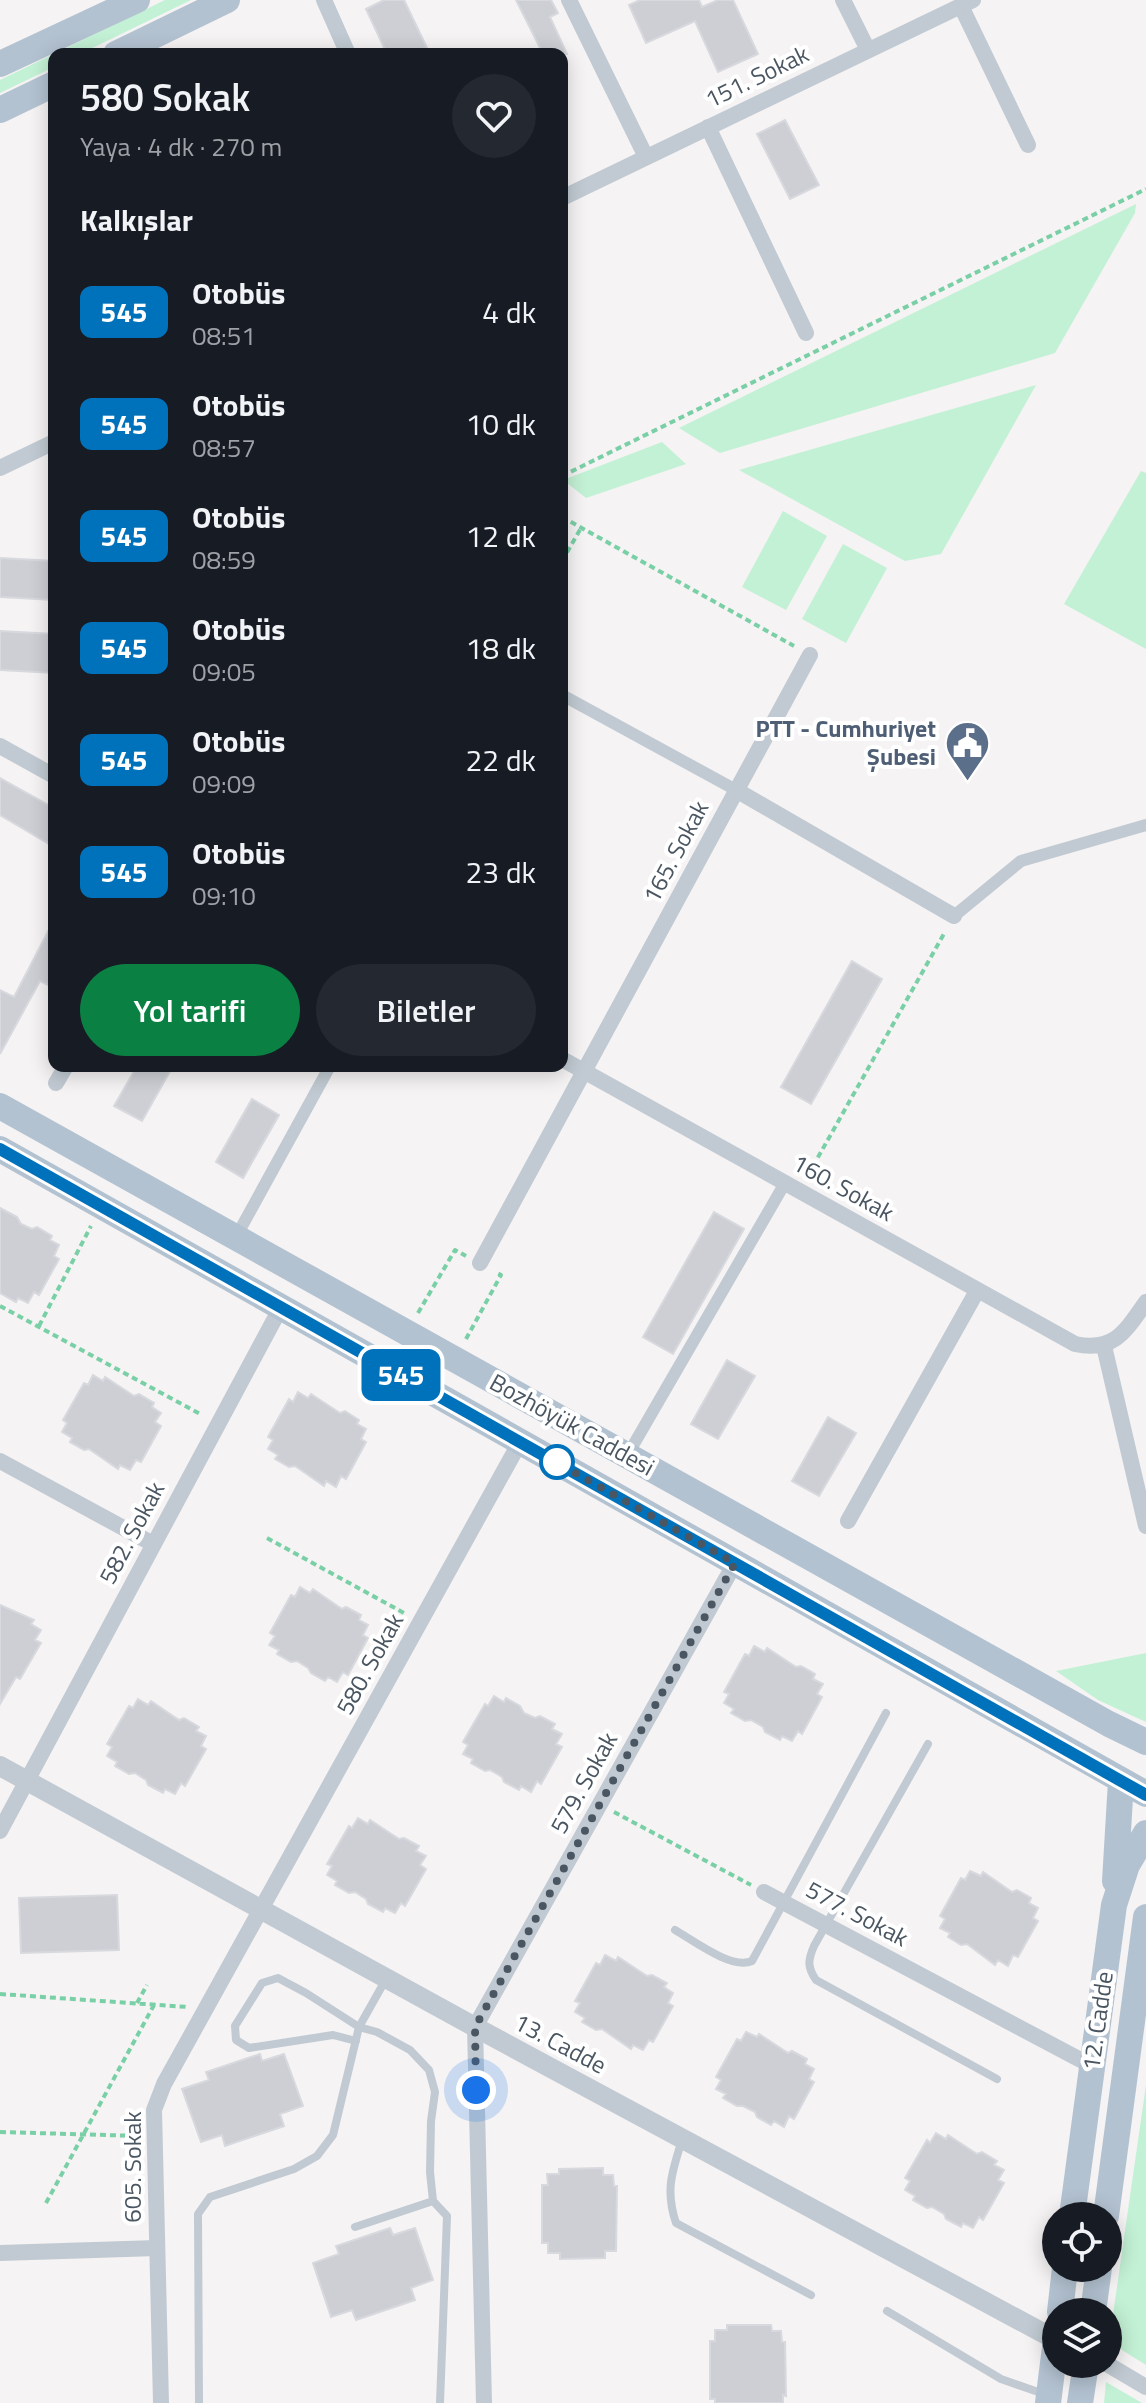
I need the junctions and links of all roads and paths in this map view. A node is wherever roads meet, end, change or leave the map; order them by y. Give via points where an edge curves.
1 (137, 0) edge
2 (227, 0) edge
3 (324, 0) edge
4 (569, 0) edge
5 (843, 0) edge
6 (967, 3) edge
7 (128, 48) edge
8 (345, 48) edge
9 (868, 50) junction
10 (0, 64) edge
11 (48, 87) edge
12 (0, 110) edge
13 (708, 127) junction
14 (1028, 145) dead end
15 (646, 157) junction
16 (1146, 189) edge
17 (568, 195) edge
18 (806, 333) dead end
19 (48, 445) edge
20 (0, 468) edge
21 (568, 473) edge
22 (568, 520) edge
23 (581, 528) junction
24 (568, 551) edge
25 (810, 655) joint
26 (568, 698) edge
27 (0, 746) edge
28 (48, 773) edge
29 (736, 790) junction
30 (1146, 825) edge
31 (954, 916) junction
32 (568, 1062) edge
33 (584, 1071) junction
34 (62, 1072) edge
35 (327, 1072) edge
36 (56, 1083) dead end
37 (0, 1106) edge
38 (0, 1149) edge
39 (792, 1187) junction
40 (101, 1206) junction
41 (236, 1237) junction
42 (480, 1263) junction
43 (977, 1291) junction
44 (1146, 1302) edge
45 (0, 1306) edge
46 (281, 1307) junction
47 (39, 1326) junction
48 (407, 1333) junction
49 (1104, 1346) junction
50 (455, 1360) junction
51 (218, 1423) junction
52 (520, 1442) junction
53 (627, 1456) junction
54 (0, 1461) edge
55 (848, 1521) dead end
56 (1146, 1526) edge
57 (267, 1538) dead end
58 (153, 1544) junction
59 (735, 1563) junction
60 (420, 1622) junction
61 (886, 1713) dead end
62 (1146, 1742) edge
63 (928, 1744) dead end
64 (0, 1766) edge
65 (26, 1781) junction
66 (1121, 1781) junction
67 (1146, 1794) edge
68 (600, 1804) junction
69 (0, 1831) edge
70 (1146, 1833) edge
71 (764, 1892) joint
72 (784, 1902) junction
73 (1114, 1905) junction
74 (262, 1910) junction
75 (1146, 1917) edge
76 (826, 1925) junction
77 (675, 1930) dead end
78 (386, 1978) junction
79 (147, 1985) dead end
80 (0, 1994) edge
81 (137, 2003) junction
82 (154, 2005) junction
83 (207, 2008) junction
84 (359, 2027) junction
85 (475, 2027) junction
86 (356, 2041) junction
87 (1092, 2066) junction
88 (997, 2079) dead end
89 (0, 2132) edge
90 (84, 2134) junction
91 (154, 2136) junction
92 (682, 2139) junction
93 (433, 2201) junction
94 (1074, 2202) edge
95 (1108, 2202) edge
96 (46, 2203) dead end
97 (355, 2227) dead end
98 (157, 2248) junction
99 (0, 2253) edge
100 (811, 2295) dead end
101 (887, 2311) dead end
102 (1042, 2332) edge
103 (1122, 2373) edge
104 (1051, 2378) edge
105 (1084, 2378) edge
106 (1146, 2387) edge
107 (1048, 2399) edge
108 (161, 2403) edge
109 (199, 2403) edge
110 (440, 2403) edge
111 (484, 2403) edge
112 (1080, 2403) edge

1 - 10 main road
2 - 7 main road
3 - 8 street
4 - 15 street
5 - 9 street
6 - 9 street, 151. Sokak
6 - 14 street
9 - 13 street, 151. Sokak
11 - 12 main road
13 - 15 street, 151. Sokak
13 - 18 street
15 - 17 street, 151. Sokak
16 - 21 path
19 - 20 street
22 - 23 path
23 - 24 path
23 - 25 path
25 - 29 street, 165. Sokak
26 - 29 street
27 - 28 street
29 - 31 street
29 - 33 street, 165. Sokak
30 - 31 street via 1021,861
31 - 39 path
32 - 33 street, 160. Sokak
33 - 39 street, 160. Sokak
33 - 42 street, 165. Sokak
34 - 36 street
35 - 41 street
37 - 41 main road, Bozhöyük Caddesi
38 - 40 main road, Bozhöyük Caddesi
39 - 43 street, 160. Sokak
39 - 53 street
40 - 46 main road, Bozhöyük Caddesi
40 - 47 path
41 - 48 main road, Bozhöyük Caddesi
42 - 48 path via 455,1250
42 - 50 path via 501,1275
43 - 49 street, 160. Sokak via 1067,1341
43 - 55 street
44 - 49 street via 1122,1334
45 - 47 path
46 - 51 street, 582. Sokak
46 - 52 main road, Bozhöyük Caddesi
47 - 51 path
48 - 50 main road, Bozhöyük Caddesi
49 - 56 street
50 - 53 main road, Bozhöyük Caddesi
51 - 58 street, 582. Sokak
52 - 59 main road, Bozhöyük Caddesi
52 - 60 street, 580. Sokak
53 - 62 main road, Bozhöyük Caddesi
54 - 58 street
57 - 60 path
58 - 65 street, 582. Sokak
59 - 66 main road, Bozhöyük Caddesi
59 - 68 street, 579. Sokak
60 - 74 street, 580. Sokak
61 - 72 lane
63 - 76 lane
64 - 65 street, 13. Cadde
65 - 69 street, 582. Sokak
65 - 74 street, 13. Cadde
66 - 67 main road, Bozhöyük Caddesi
66 - 73 main road
68 - 71 path
68 - 85 street, 579. Sokak
70 - 73 main road, 12. Cadde via 1127,1865
71 - 72 street, 577. Sokak
72 - 76 street, 577. Sokak
72 - 77 lane via 752,1961 743,1965
73 - 87 main road, 12. Cadde
74 - 78 street, 13. Cadde
74 - 83 street, 605. Sokak
75 - 95 main road, 12. Cadde
76 - 87 street, 577. Sokak
76 - 88 lane via 808,1960 816,1980
78 - 84 lane
78 - 85 street, 13. Cadde
79 - 81 path
80 - 81 path
81 - 82 path
82 - 83 path
82 - 90 path
83 - 91 street, 605. Sokak via 159,2097
84 - 86 lane
84 - 86 lane via 278,1978 262,1983 235,2026 236,2040 249,2048 333,2035
84 - 93 lane via 410,2050 429,2070 435,2092
85 - 92 street, 13. Cadde
85 - 111 street
86 - 109 lane via 333,2135 317,2156 210,2197 198,2214
87 - 94 main road, 12. Cadde
89 - 90 path
90 - 91 path
90 - 96 path
91 - 98 street, 605. Sokak
92 - 100 lane via 669,2183 676,2223
92 - 102 street, 13. Cadde
93 - 97 lane
93 - 110 lane via 447,2216
98 - 99 street
98 - 108 street, 605. Sokak
101 - 107 lane via 1001,2379
103 - 106 street
104 - 107 main road
105 - 112 main road

